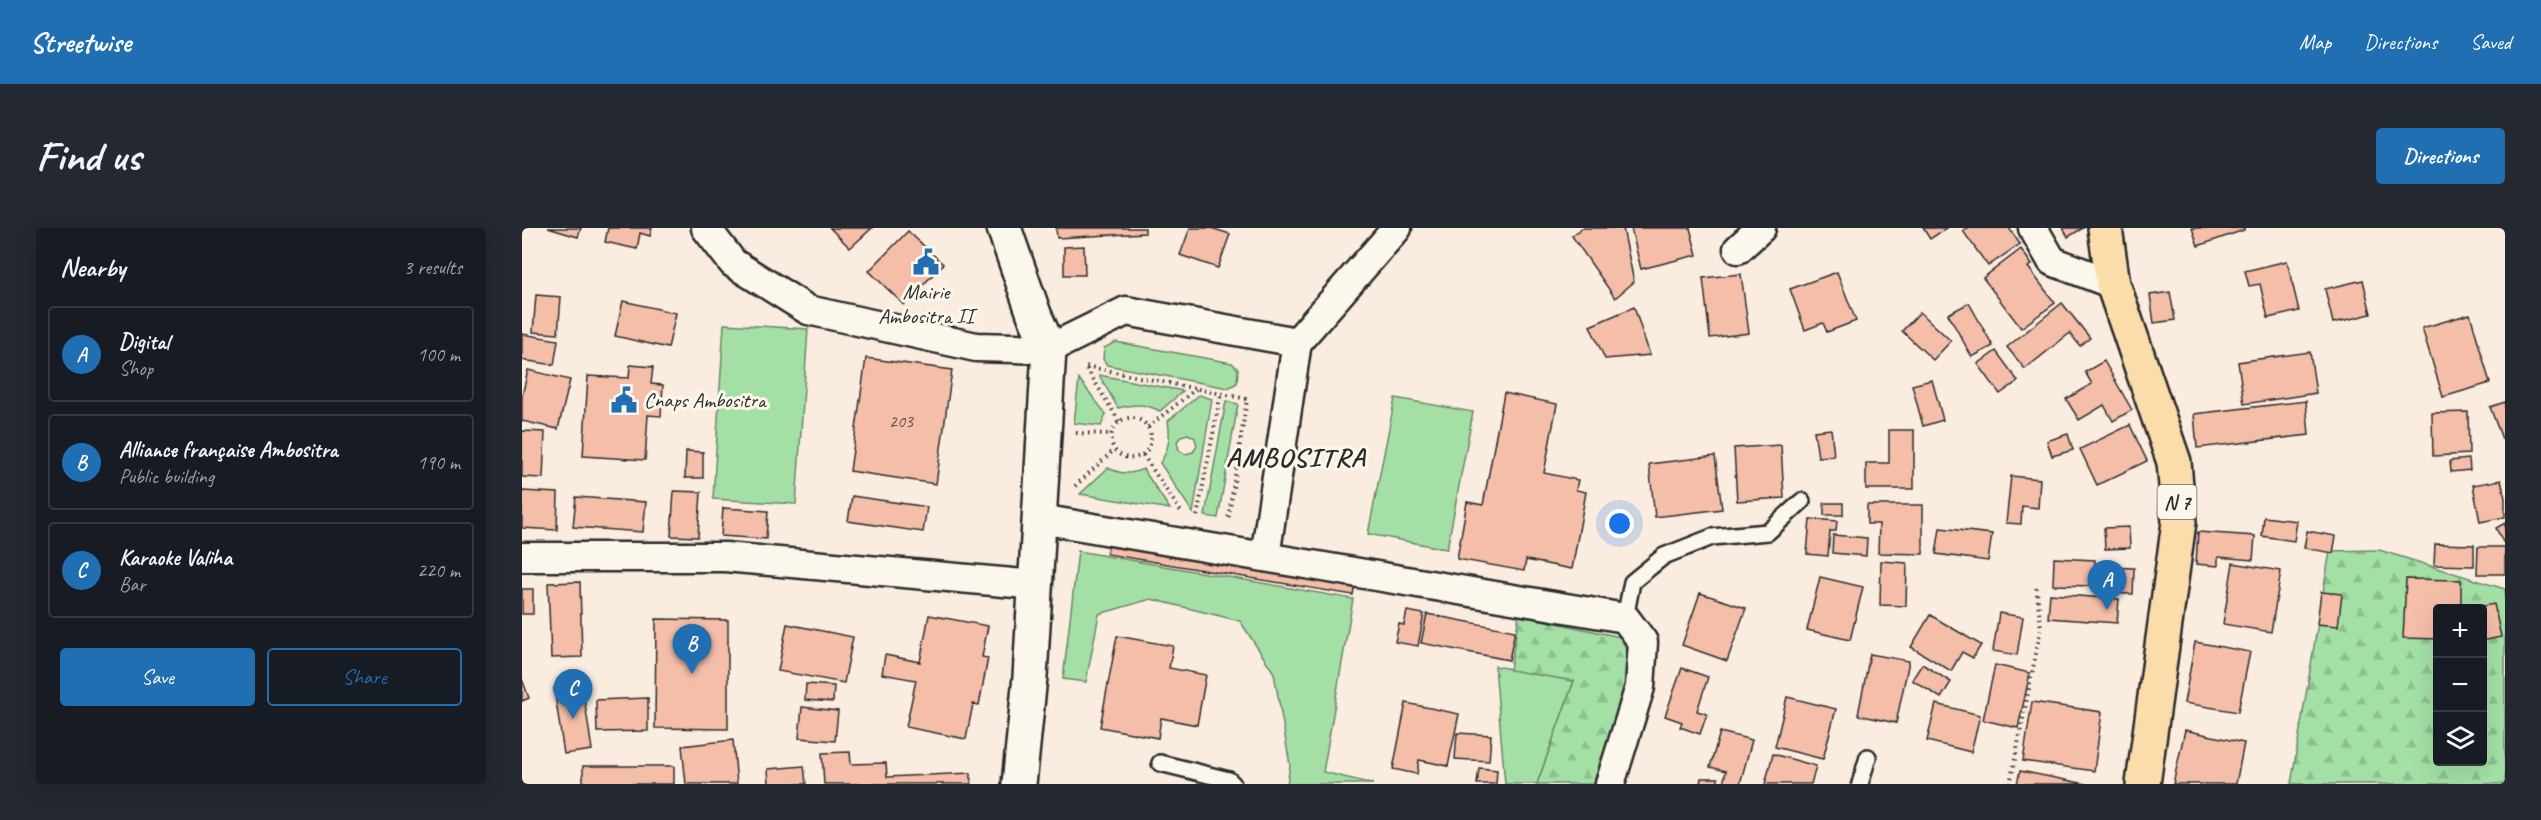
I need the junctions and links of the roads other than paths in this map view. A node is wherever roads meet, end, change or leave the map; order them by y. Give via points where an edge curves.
1 (706, 228) edge
2 (1004, 228) edge
3 (1397, 228) edge
4 (1761, 228) edge
5 (2033, 228) edge
6 (2106, 228) edge
7 (1738, 249) dead end
8 (2113, 284) junction
9 (1297, 342) junction
10 (1049, 349) junction
11 (1802, 501) dead end
12 (1041, 519) junction
13 (522, 557) edge
14 (1265, 557) junction
15 (1036, 585) junction
16 (1625, 618) junction
17 (1868, 758) dead end
18 (1160, 763) dead end
19 (1613, 783) edge
20 (1019, 784) edge
21 (1233, 784) edge
22 (1860, 784) edge
23 (2143, 784) edge

1 - 10 street via 733,263 808,310 976,347
2 - 10 street
3 - 9 street
4 - 7 street
5 - 8 street via 2052,261
6 - 8 main road, N 7
8 - 23 main road, N 7 via 2174,462 2179,522
9 - 10 street via 1126,311
9 - 14 street
10 - 12 street
11 - 16 lane via 1768,532 1712,537 1664,556 1632,582
12 - 14 street via 1207,542
12 - 15 street
13 - 15 street via 725,557
14 - 16 street
15 - 20 street
16 - 19 street via 1643,642 1640,687
17 - 22 lane
18 - 21 lane

